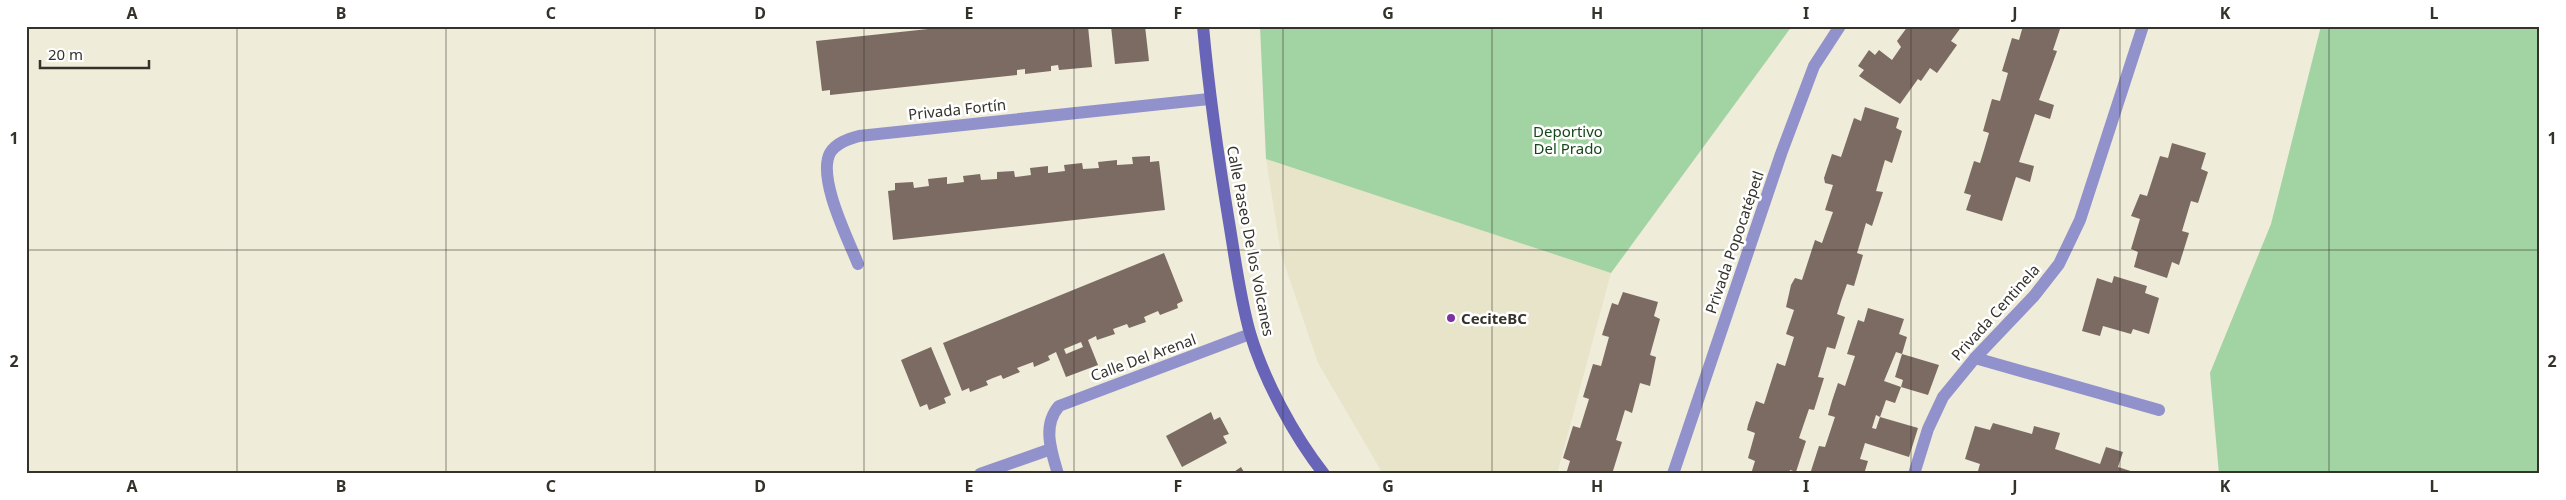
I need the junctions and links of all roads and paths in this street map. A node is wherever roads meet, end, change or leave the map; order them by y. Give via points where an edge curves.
1 (1203, 26) edge
2 (1840, 26) edge
3 (2143, 26) edge
4 (1209, 99) junction
5 (858, 264) dead end
6 (1250, 334) junction
7 (1975, 358) junction
8 (2159, 410) dead end
9 (1051, 449) junction
10 (980, 474) edge
11 (1058, 474) edge
12 (1324, 474) edge
13 (1673, 474) edge
14 (1914, 474) edge

1 - 4 street, Calle Paseo De los Volcanes
2 - 13 street, Privada Popocatépetl via 1814,66 1781,154
3 - 7 street, Privada Centinela via 2080,220 2059,264 2034,296
4 - 5 street, Privada Fortín via 847,139 830,154 827,166 830,196
4 - 6 street, Calle Paseo De los Volcanes
6 - 9 street, Calle Del Arenal via 1060,406 1051,416
6 - 12 street, Calle Paseo De los Volcanes via 1275,394 1305,450
7 - 8 street
7 - 14 street, Privada Centinela via 1943,397 1928,429
9 - 10 street
9 - 11 street

